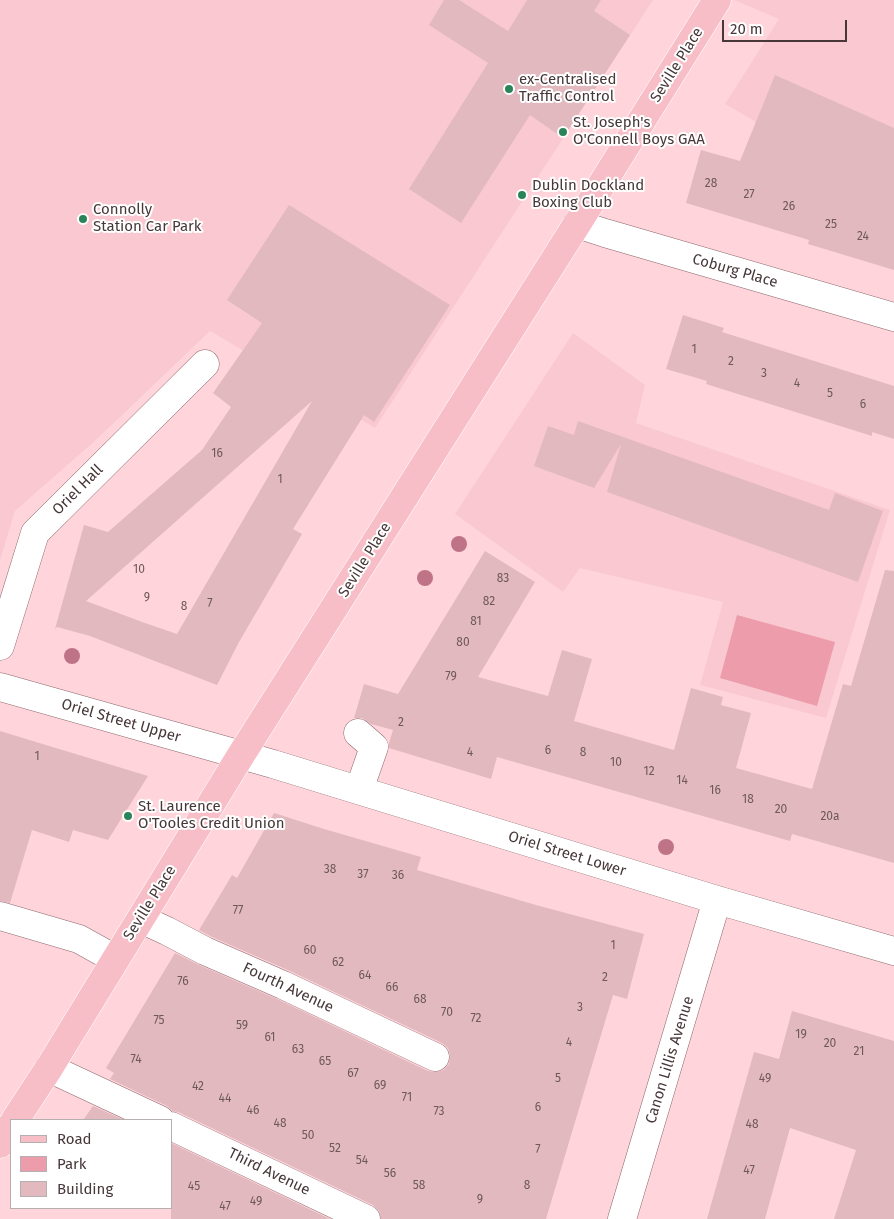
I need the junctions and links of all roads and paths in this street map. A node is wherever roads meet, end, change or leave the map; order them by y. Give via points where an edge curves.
1 (717, 0) edge
2 (577, 224) junction
3 (894, 317) edge
4 (205, 364) dead end
5 (0, 646) edge
6 (0, 687) edge
7 (358, 733) dead end
8 (241, 755) junction
9 (359, 790) junction
10 (717, 900) junction
11 (0, 916) edge
12 (141, 919) junction
13 (894, 951) edge
14 (116, 959) junction
15 (435, 1057) dead end
16 (49, 1068) junction
17 (16, 1119) edge
18 (158, 1119) edge
19 (10, 1126) edge
20 (172, 1126) edge
21 (0, 1144) edge
22 (366, 1219) edge
23 (622, 1219) edge

1 - 2 main road, Seville Place
2 - 3 street, Coburg Place
2 - 8 main road, Seville Place
4 - 5 street, Oriel Hall via 35,532
6 - 8 street, Oriel Street Upper
7 - 9 street via 374,747
8 - 9 street, Oriel Street Lower
8 - 12 main road, Seville Place
9 - 10 street, Oriel Street Lower
10 - 13 street, Oriel Street Lower
10 - 23 street, Canon Lillis Avenue
11 - 14 street via 79,939
12 - 14 main road, Seville Place
12 - 15 street, Fourth Avenue
14 - 16 main road, Seville Place
16 - 17 main road, Seville Place
16 - 18 street
19 - 21 main road
20 - 22 street, Third Avenue

